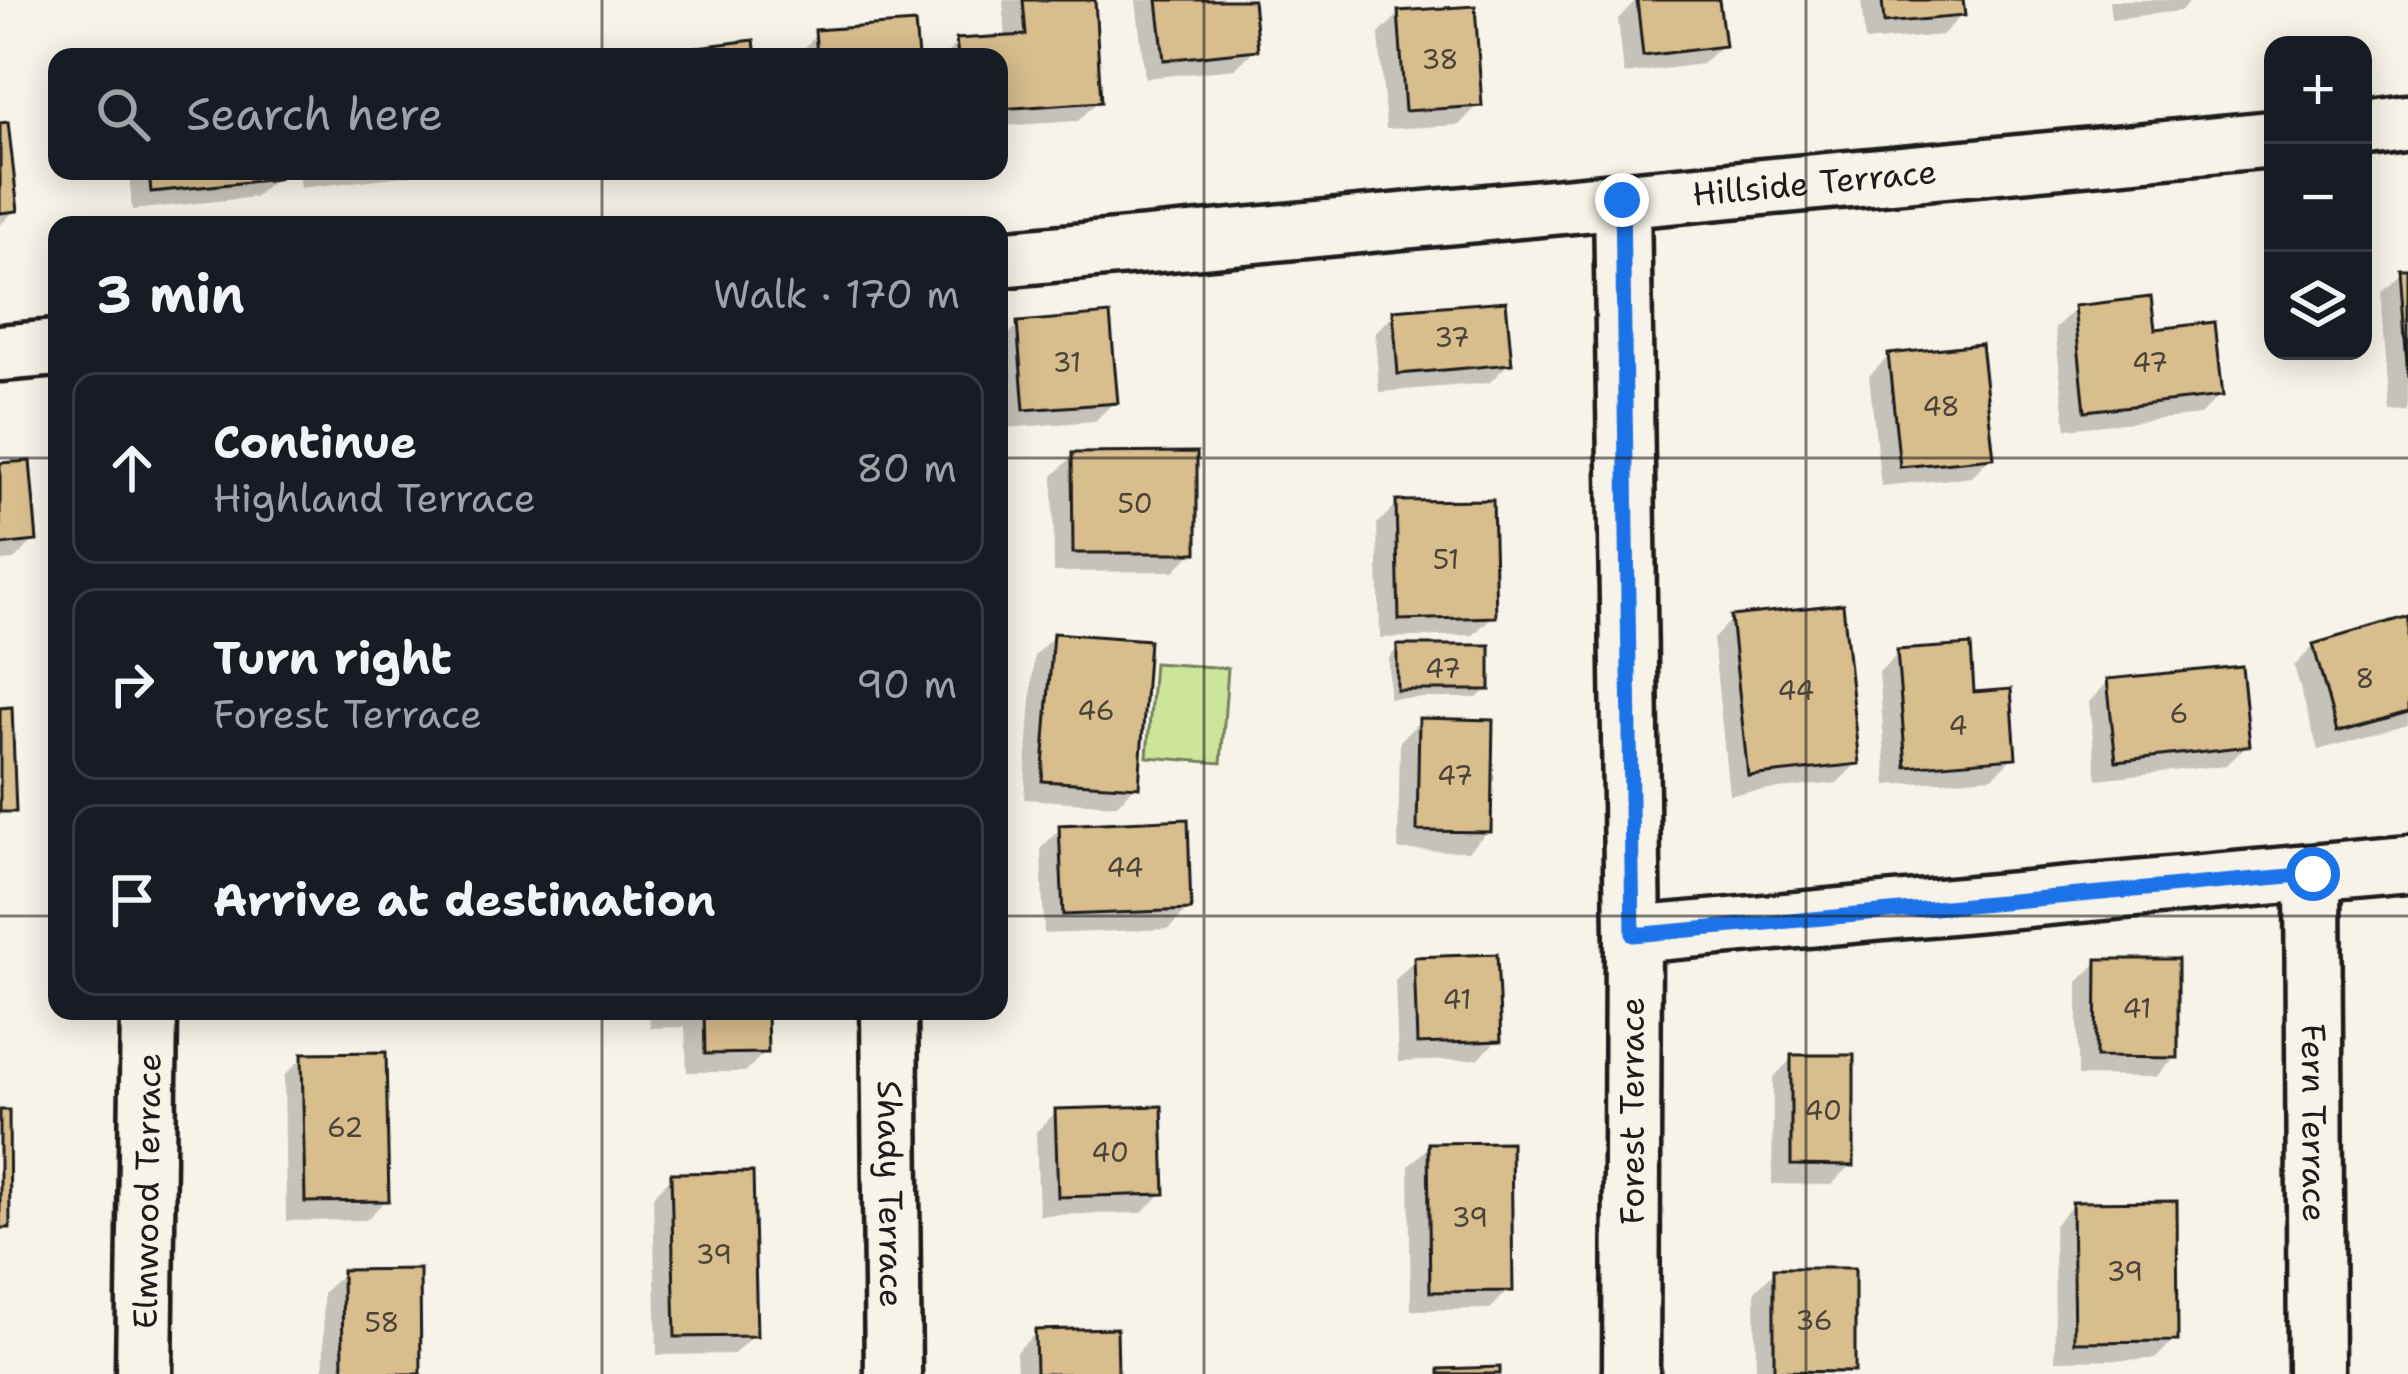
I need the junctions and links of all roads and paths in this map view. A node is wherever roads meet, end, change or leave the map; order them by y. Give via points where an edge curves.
1 (2408, 123) edge
2 (2372, 129) edge
3 (2264, 140) edge
4 (1622, 200) junction
5 (1008, 258) edge
6 (48, 348) edge
7 (0, 353) edge
8 (2408, 864) edge
9 (2313, 874) junction
10 (1633, 935) junction
11 (149, 1020) edge
12 (889, 1020) edge
13 (144, 1374) edge
14 (893, 1374) edge
15 (1630, 1374) edge
16 (2316, 1374) edge

1 - 2 street
3 - 4 street, Hillside Terrace
4 - 5 street, Hillside Terrace
4 - 10 street, Forest Terrace
6 - 7 street
8 - 9 street
9 - 10 street
9 - 16 street, Fern Terrace
10 - 15 street, Forest Terrace
11 - 13 street, Elmwood Terrace
12 - 14 street, Shady Terrace

